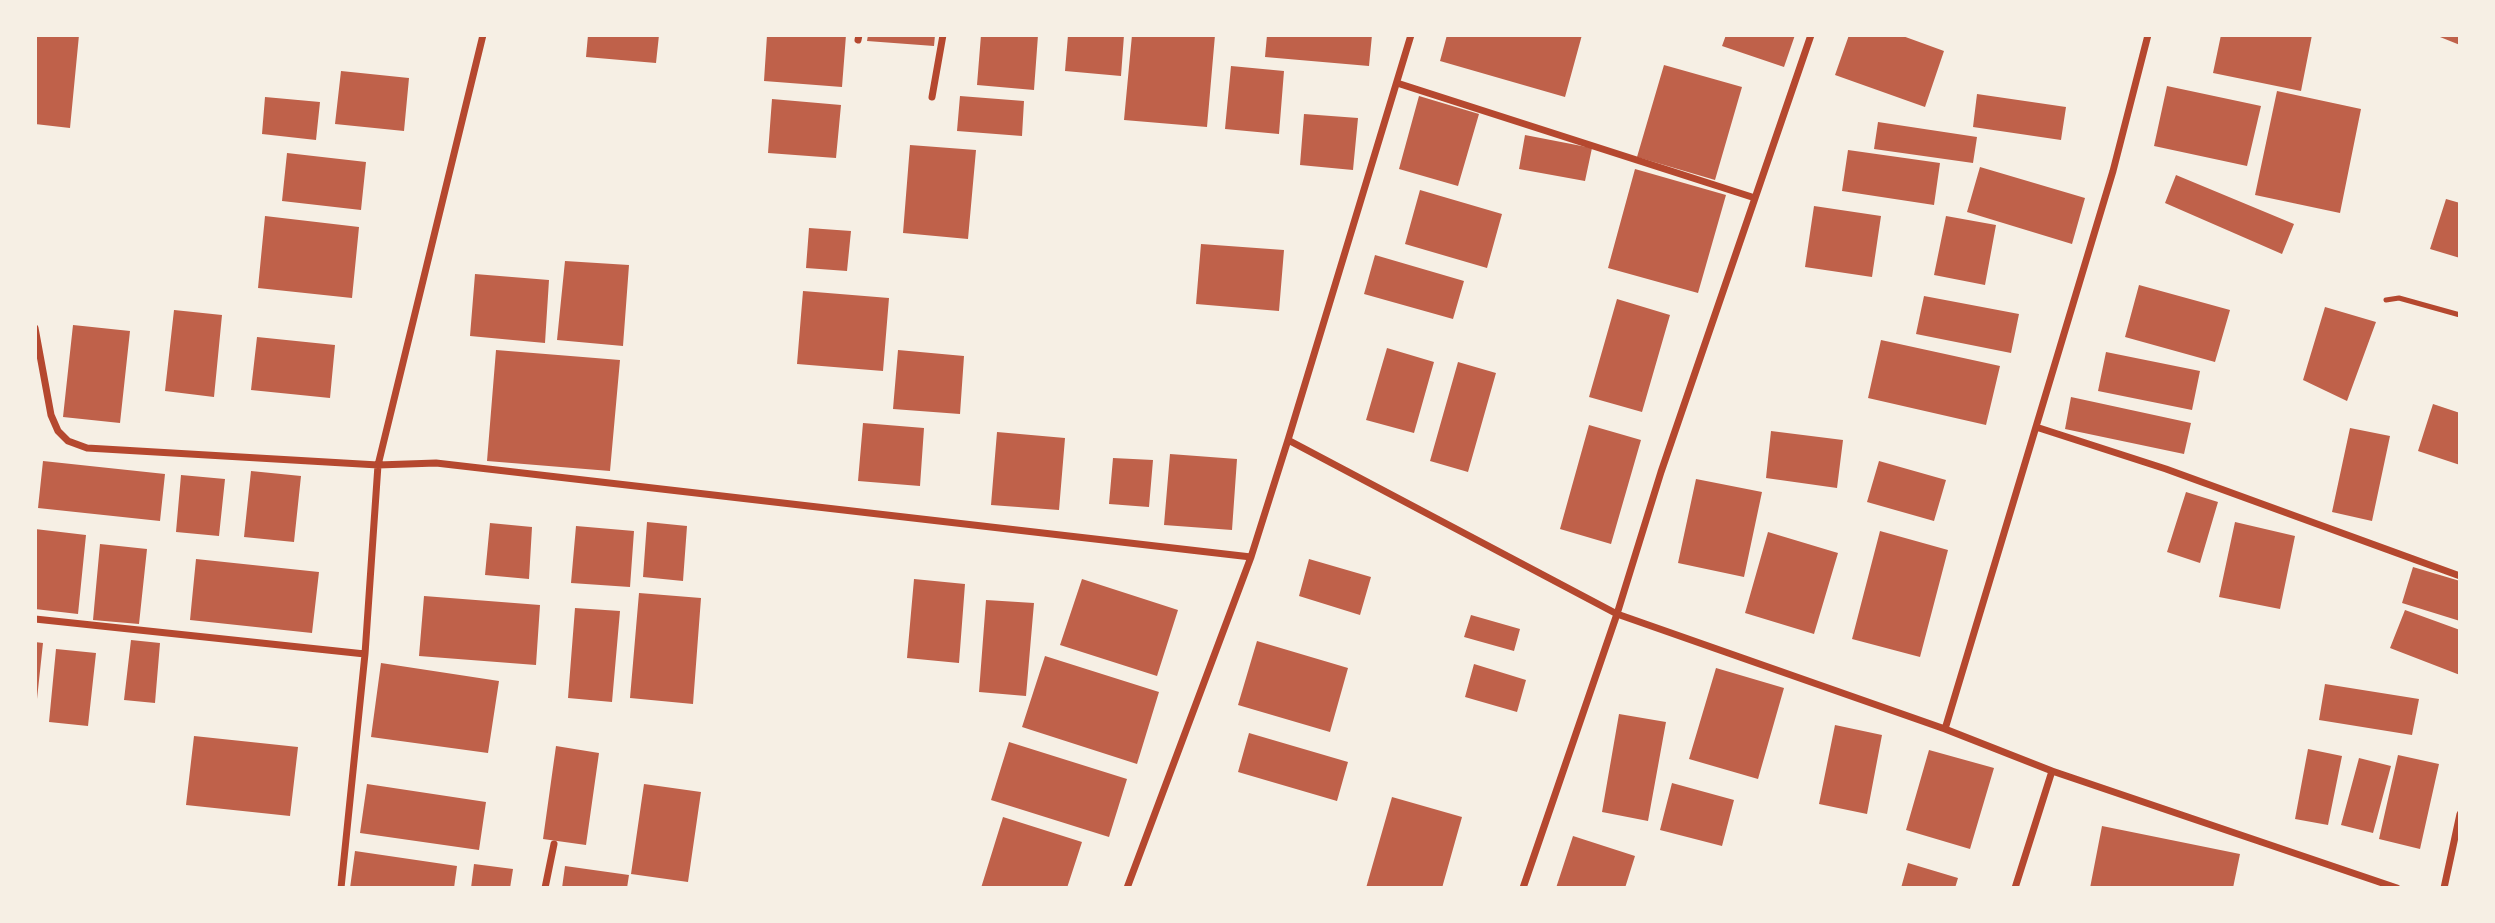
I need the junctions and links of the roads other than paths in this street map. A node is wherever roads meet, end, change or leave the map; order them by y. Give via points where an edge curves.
1 (483, 35) edge
2 (943, 35) edge
3 (1411, 35) edge
4 (1811, 35) edge
5 (2148, 35) edge
6 (1397, 83) junction
7 (932, 97) dead end
8 (1755, 198) junction
9 (2386, 300) dead end
10 (2460, 315) edge
11 (35, 328) edge
12 (2036, 427) junction
13 (1289, 440) junction
14 (378, 465) junction
15 (1251, 556) junction
16 (2460, 576) edge
17 (1617, 614) junction
18 (35, 619) edge
19 (365, 654) junction
20 (1945, 729) junction
21 (2052, 771) junction
22 (2460, 814) edge
23 (554, 844) dead end
24 (341, 888) edge
25 (545, 888) edge
26 (1127, 888) edge
27 (1523, 888) edge
28 (2015, 888) edge
29 (2397, 888) edge
30 (2444, 888) edge

1 - 14 street
2 - 7 street
3 - 6 street
4 - 8 street
5 - 12 street via 2113,171
6 - 8 street
6 - 13 street
8 - 17 street
9 - 10 lane via 2399,298
11 - 14 street via 51,415 68,441 87,449
12 - 16 street
12 - 20 street
13 - 15 street
13 - 17 street
14 - 15 street via 436,463
14 - 19 street
15 - 26 street
17 - 20 street
17 - 27 street
18 - 19 street
19 - 24 street
20 - 21 street
21 - 28 street
21 - 29 street
22 - 30 street
23 - 25 street

